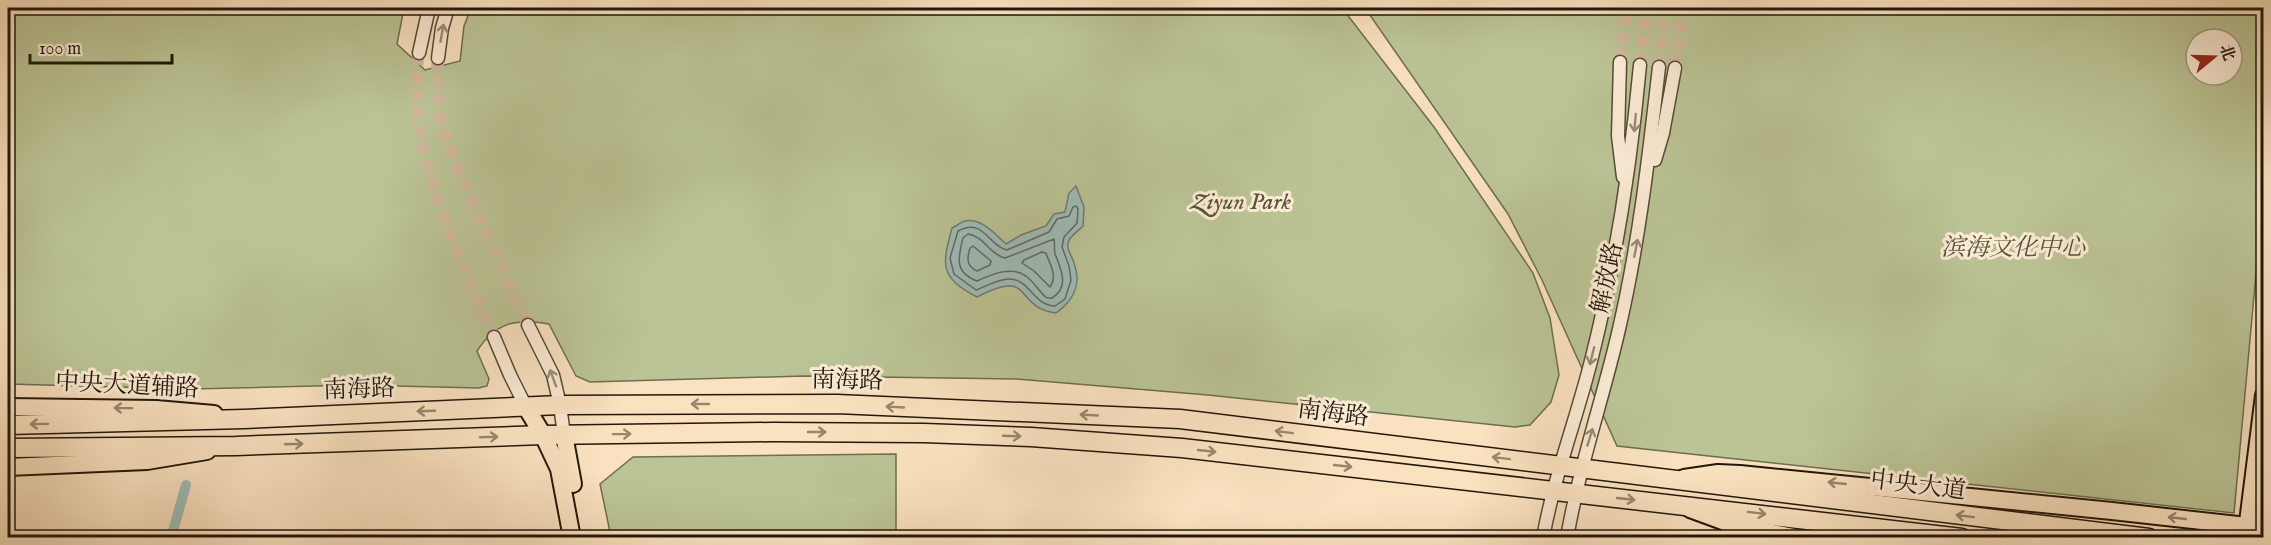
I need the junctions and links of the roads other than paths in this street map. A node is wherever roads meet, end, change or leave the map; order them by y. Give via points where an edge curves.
1 (429, 8) edge
2 (448, 8) edge
3 (418, 53) tunnel mouth
4 (438, 58) tunnel mouth
5 (1620, 62) tunnel mouth
6 (1640, 65) tunnel mouth
7 (1659, 67) tunnel mouth
8 (1675, 68) tunnel mouth
9 (1646, 190) junction
10 (1625, 191) junction
11 (528, 325) tunnel mouth
12 (494, 337) tunnel mouth
13 (2264, 395) edge
14 (560, 405) junction
15 (8, 407) edge
16 (526, 407) junction
17 (244, 419) junction
18 (8, 425) edge
19 (543, 435) junction
20 (564, 435) junction
21 (236, 446) junction
22 (8, 448) edge
23 (2264, 460) edge
24 (1559, 465) junction
25 (8, 467) edge
26 (1581, 467) junction
27 (1681, 479) junction
28 (1552, 490) junction
29 (1574, 493) junction
30 (1678, 504) junction
31 (2221, 530) edge
32 (2251, 532) edge
33 (572, 537) edge
34 (583, 537) edge
35 (1543, 537) edge
36 (1567, 537) edge
37 (1800, 537) edge
38 (1962, 537) edge
39 (2149, 537) edge

1 - 3 street
4 -> 2 street
5 - 10 street via 1618,136
6 -> 10 street, 解放路
7 - 9 street, 解放路
8 - 9 street via 1663,133
26 -> 9 street, 解放路 via 1619,330
10 -> 24 street, 解放路 via 1592,356
14 -> 11 street via 553,375
12 - 16 street
13 - 32 main road
14 - 16 highway, 南海路
14 - 20 street
24 -> 14 highway, 南海路 via 1180,419 837,404
17 -> 15 main road, 中央大道辅路 via 166,410
16 -> 17 highway, 南海路
16 - 19 main road
17 -> 18 highway, 南海路
19 - 20 highway, 南海路
21 -> 19 highway, 南海路
19 - 33 main road via 559,469
20 -> 28 highway, 南海路 via 772,432 1031,437 1182,448
20 - 34 main road
21 - 22 highway, 南海路
21 - 25 main road via 147,461
23 - 32 main road
24 - 26 highway, 南海路
24 - 28 street, 解放路
26 - 27 highway, 南海路
26 - 29 street, 解放路
31 -> 27 main road via 1740,474
39 -> 27 highway, 中央大道
28 - 29 highway, 南海路
28 - 35 street, 解放路
29 -> 30 highway, 南海路
29 - 36 street, 解放路
30 - 37 main road via 1739,527
30 -> 38 highway, 中央大道
31 - 32 main road

